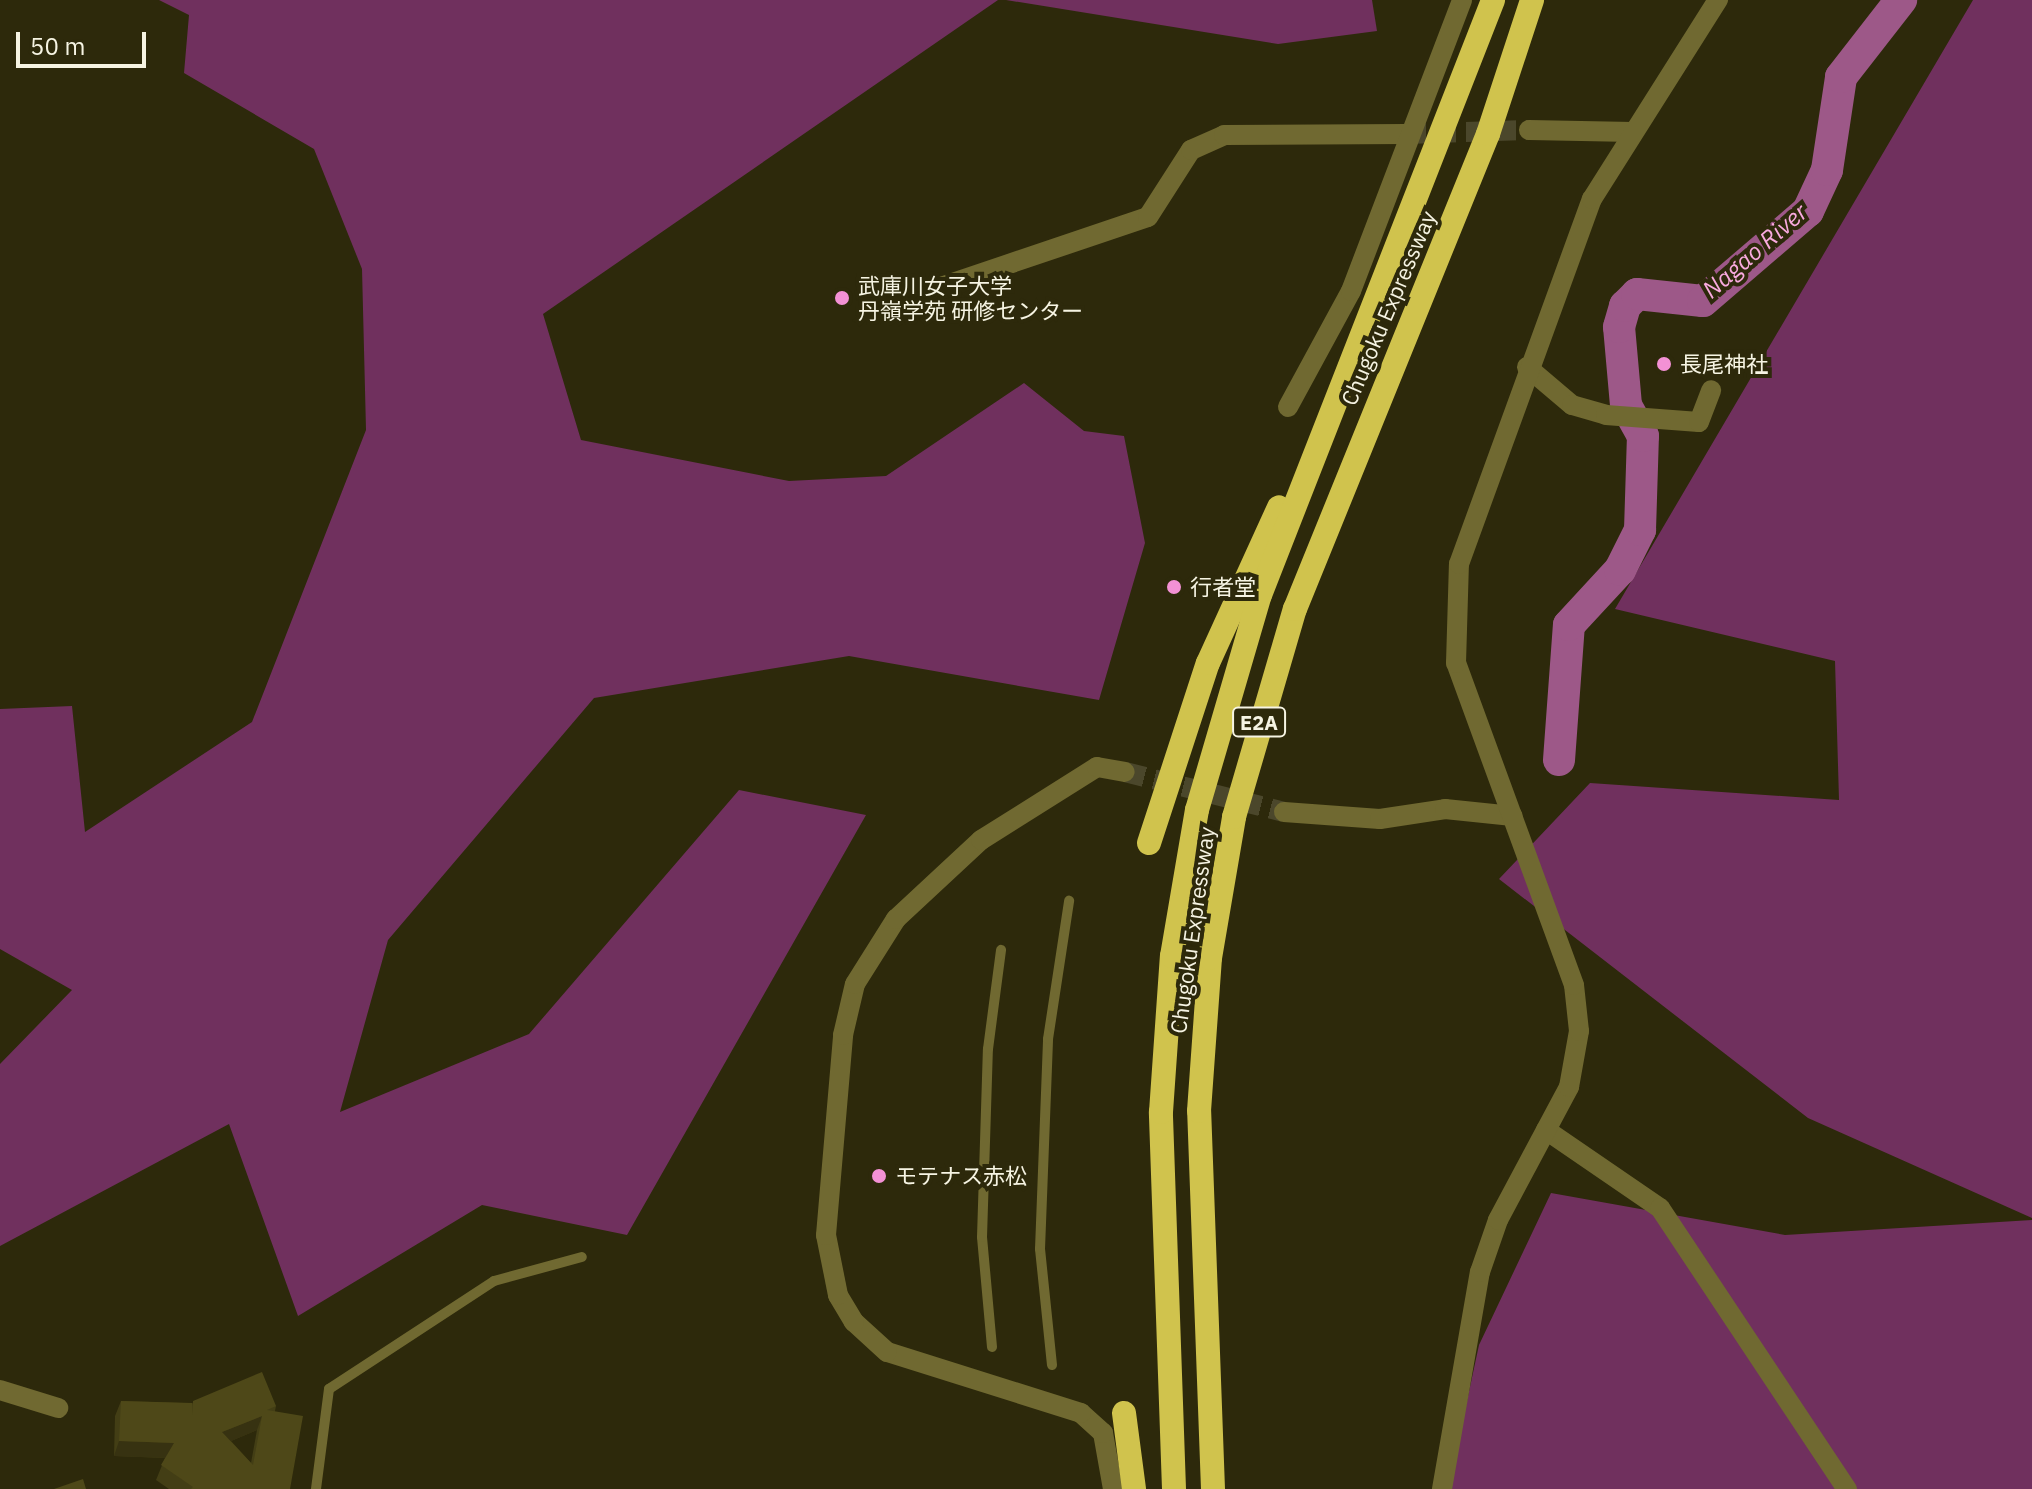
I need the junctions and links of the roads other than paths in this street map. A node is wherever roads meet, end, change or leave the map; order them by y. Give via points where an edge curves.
1 (1462, 0) edge
2 (1493, 0) edge
3 (1532, 0) edge
4 (1718, 0) edge
5 (1529, 130) tunnel mouth
6 (1633, 132) junction
7 (1406, 134) junction
8 (929, 291) dead end
9 (1527, 367) junction
10 (1347, 375) junction
11 (1711, 390) dead end
12 (1288, 407) dead end
13 (1125, 772) tunnel mouth
14 (1284, 812) tunnel mouth
15 (1513, 816) junction
16 (1149, 843) dead end
17 (1069, 901) dead end
18 (1001, 950) dead end
19 (1546, 1130) junction
20 (582, 1257) dead end
21 (992, 1347) dead end
22 (1206, 1359) junction
23 (1052, 1365) dead end
24 (0, 1390) edge
25 (58, 1408) dead end
26 (1124, 1413) dead end
27 (316, 1489) edge
28 (1113, 1489) edge
29 (1134, 1489) edge
30 (1174, 1489) edge
31 (1213, 1489) edge
32 (1221, 1489) edge
33 (1442, 1489) edge
34 (1847, 1489) edge

1 - 7 street via 1444,61
2 - 10 highway, Chugoku Expressway / E2A
3 - 22 highway, Chugoku Expressway / E2A via 1471,176 1310,568 1234,817 1210,958 1200,1096
4 - 6 street
5 - 6 street
6 - 9 street via 1592,199
7 - 8 street via 1224,135 1191,150 1148,217
7 - 12 street via 1351,291
9 - 11 street via 1572,405 1606,415 1699,422
9 - 15 street via 1459,564 1452,630 1456,663
10 - 16 highway via 1208,663
10 - 30 highway, Chugoku Expressway / E2A via 1235,669 1182,886 1161,1112
13 - 28 street via 1097,767 981,840 896,919 855,984 843,1035 826,1235 838,1295 854,1322 887,1352 1081,1413 1103,1433
14 - 15 street via 1380,819 1445,809
15 - 19 street via 1574,985 1579,1031 1569,1087
17 - 23 lane via 1048,1039 1040,1249
18 - 21 lane via 988,1049 982,1237
19 - 33 street via 1498,1220 1480,1272
19 - 34 street via 1660,1208
20 - 27 lane via 494,1281 329,1389
22 - 31 highway, Chugoku Expressway / E2A
22 - 32 highway
24 - 25 street
26 - 29 highway

